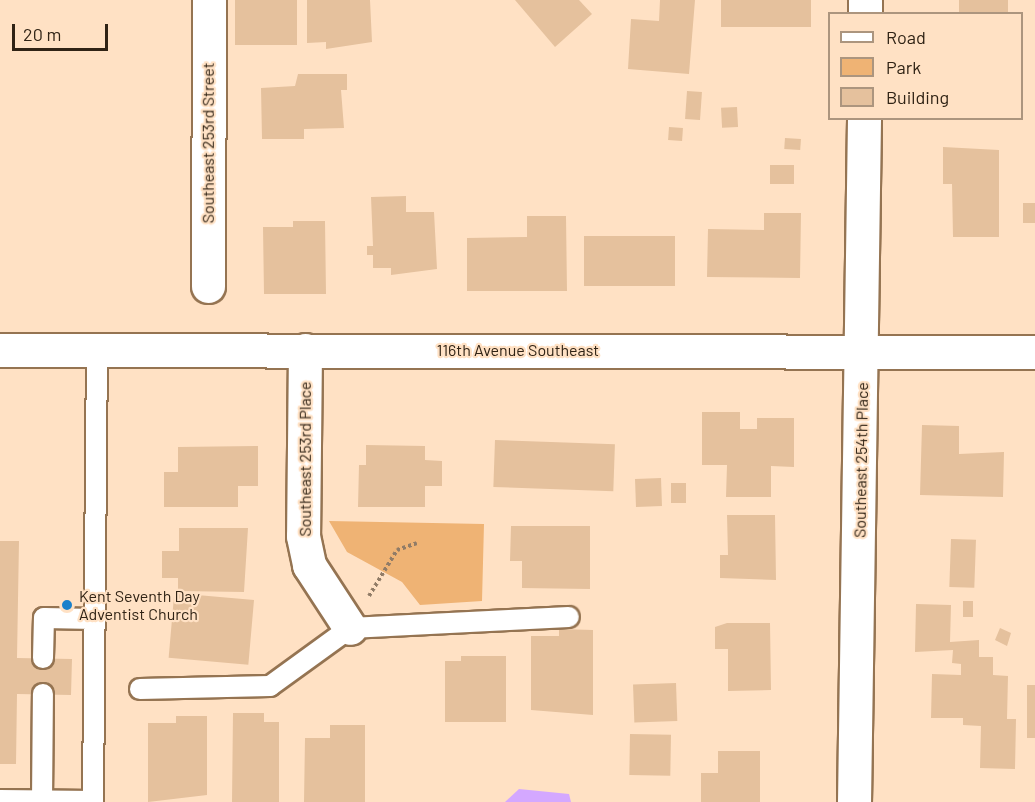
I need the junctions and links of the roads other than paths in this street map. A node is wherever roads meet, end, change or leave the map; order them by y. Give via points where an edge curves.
1 (209, 0) edge
2 (864, 120) edge
3 (208, 286) dead end
4 (0, 350) edge
5 (97, 350) junction
6 (305, 350) junction
7 (863, 350) junction
8 (1035, 352) edge
9 (569, 617) dead end
10 (95, 618) junction
11 (350, 628) junction
12 (44, 658) dead end
13 (140, 689) dead end
14 (44, 694) dead end
15 (0, 800) edge
16 (42, 801) edge
17 (93, 802) edge
18 (854, 802) edge

1 - 3 street, Southeast 253rd Street
2 - 7 street, Southeast 254th Place
4 - 5 street, 116th Avenue Southeast
5 - 6 street, 116th Avenue Southeast
5 - 10 lane
6 - 7 street, 116th Avenue Southeast
6 - 11 street, Southeast 253rd Place via 303,536 309,565
7 - 8 street, 116th Avenue Southeast
7 - 18 street, Southeast 254th Place
9 - 11 lane
10 - 12 lane via 44,618
10 - 17 lane
11 - 13 lane via 270,686
14 - 16 lane
15 - 16 lane
16 - 17 lane

